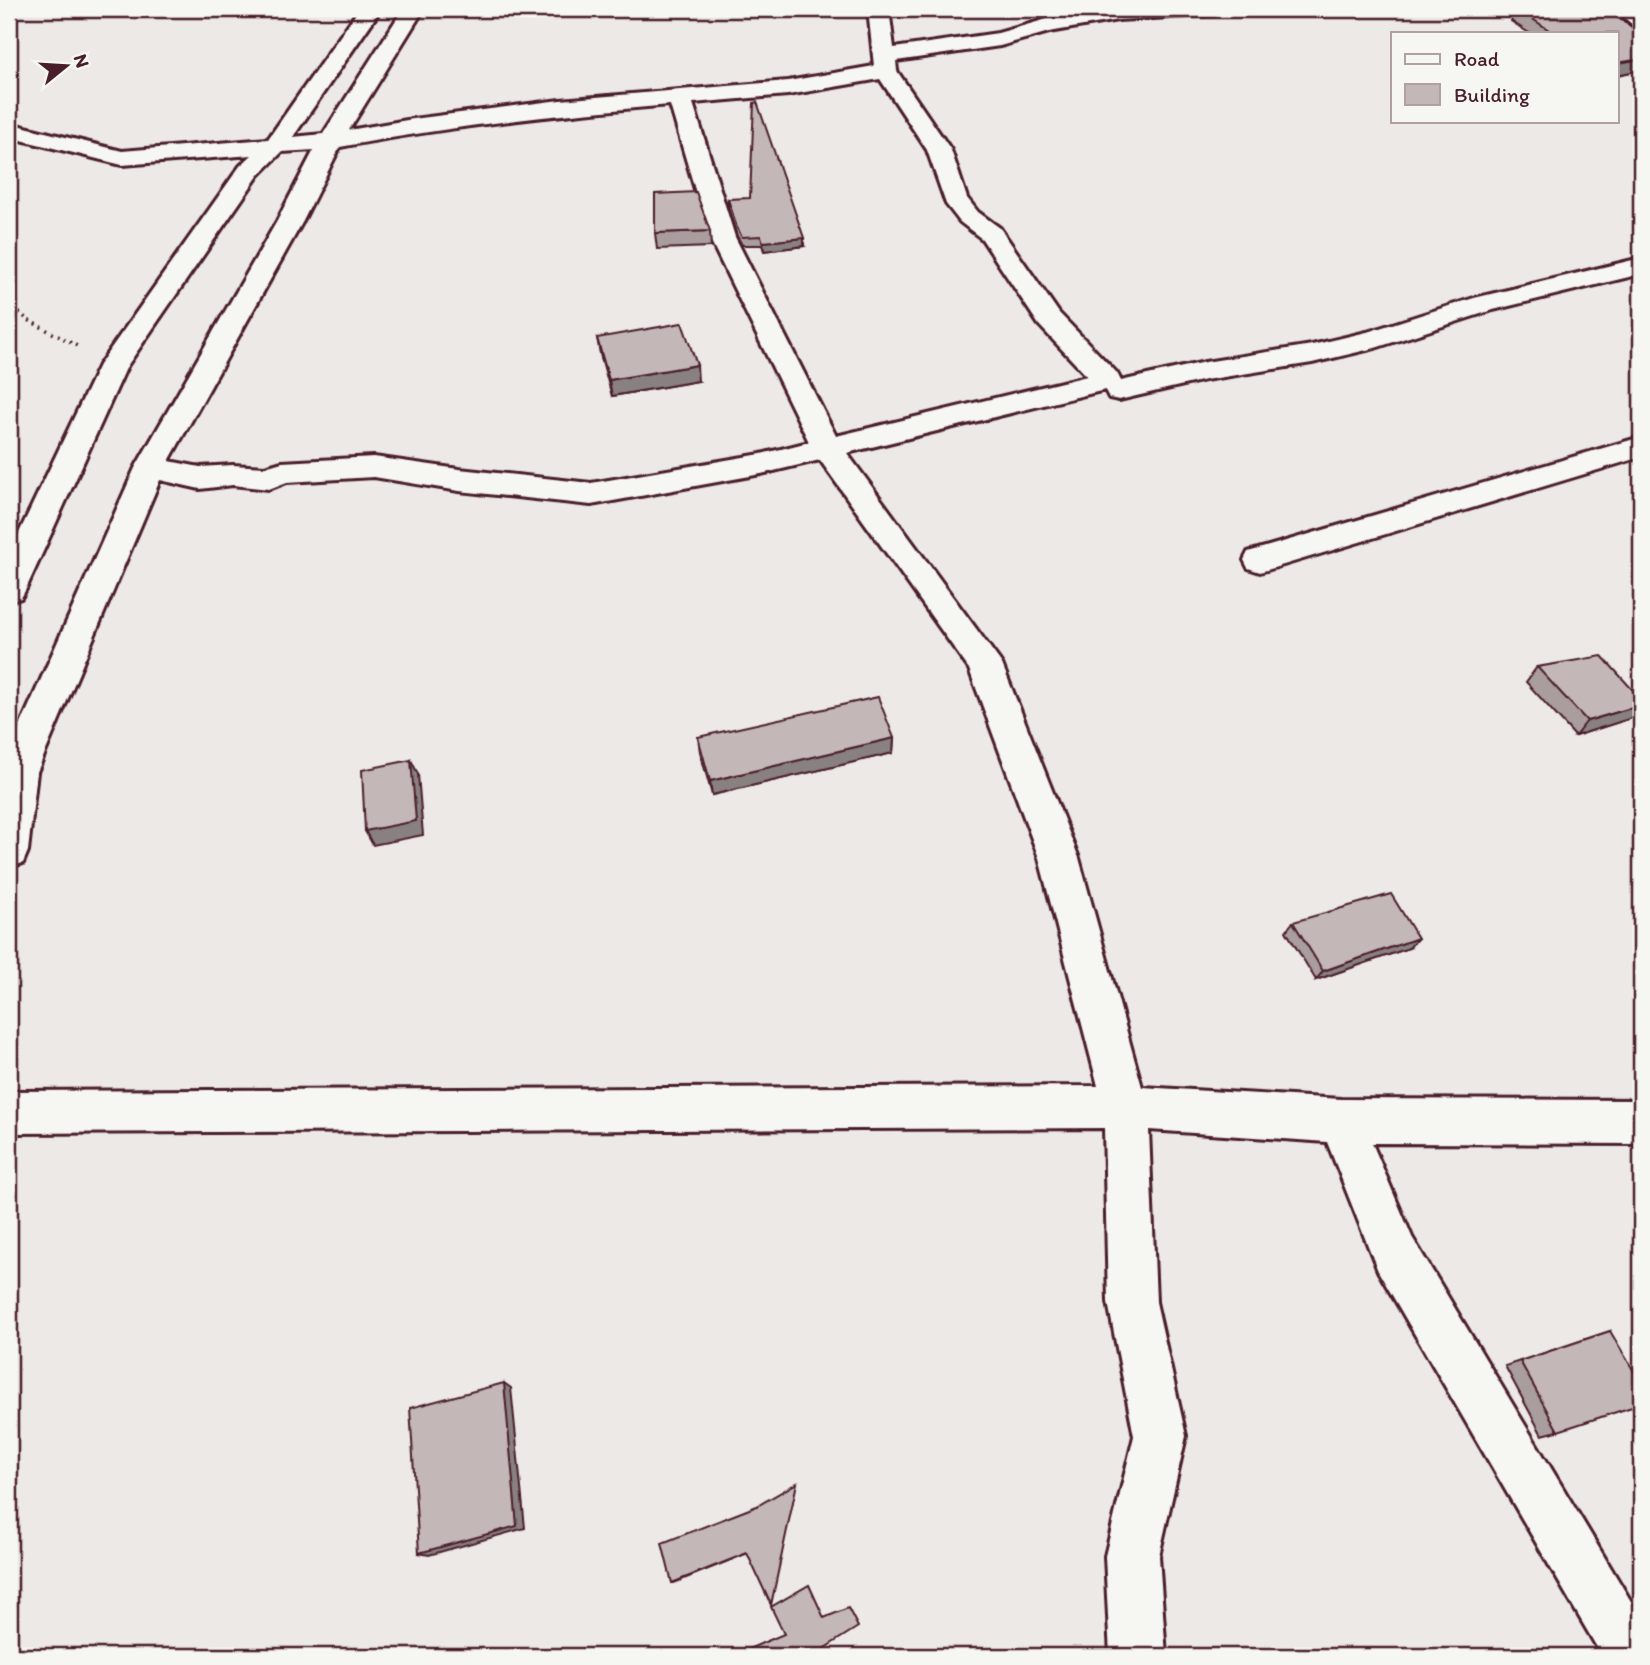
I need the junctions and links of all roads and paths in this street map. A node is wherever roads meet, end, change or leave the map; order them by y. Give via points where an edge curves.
1 (370, 9) edge
2 (413, 9) edge
3 (878, 9) edge
4 (1206, 9) edge
5 (1624, 9) edge
6 (1641, 20) edge
7 (886, 63) junction
8 (680, 98) junction
9 (9, 130) edge
10 (331, 141) junction
11 (275, 146) junction
12 (1641, 266) edge
13 (9, 304) edge
14 (113, 365) junction
15 (1119, 391) dead end
16 (1641, 447) edge
17 (827, 448) junction
18 (149, 468) junction
19 (1261, 560) dead end
20 (9, 589) edge
21 (9, 851) edge
22 (1126, 1107) junction
23 (9, 1112) edge
24 (1341, 1121) junction
25 (1641, 1122) edge
26 (1138, 1656) edge
27 (1632, 1656) edge

1 - 11 street
2 - 10 street
3 - 7 street
4 - 7 street via 1118,14
5 - 6 street
7 - 8 street via 788,88
7 - 17 street via 939,150 955,199 991,234 1049,319 1107,380
8 - 10 street via 546,108
8 - 17 street via 722,237
9 - 11 street via 122,158
10 - 11 street
10 - 18 street
11 - 14 street via 249,171
12 - 15 street via 1495,302 1375,339
13 - 14 path via 28,320
14 - 20 street
16 - 19 street
17 - 18 street via 591,494 374,467 282,472 270,478 200,478
17 - 22 street via 985,664 1059,858
18 - 21 street via 18,772
22 - 23 street
22 - 24 street
22 - 26 street via 1132,1302 1160,1436 1132,1556
24 - 25 street
24 - 27 street via 1395,1254

